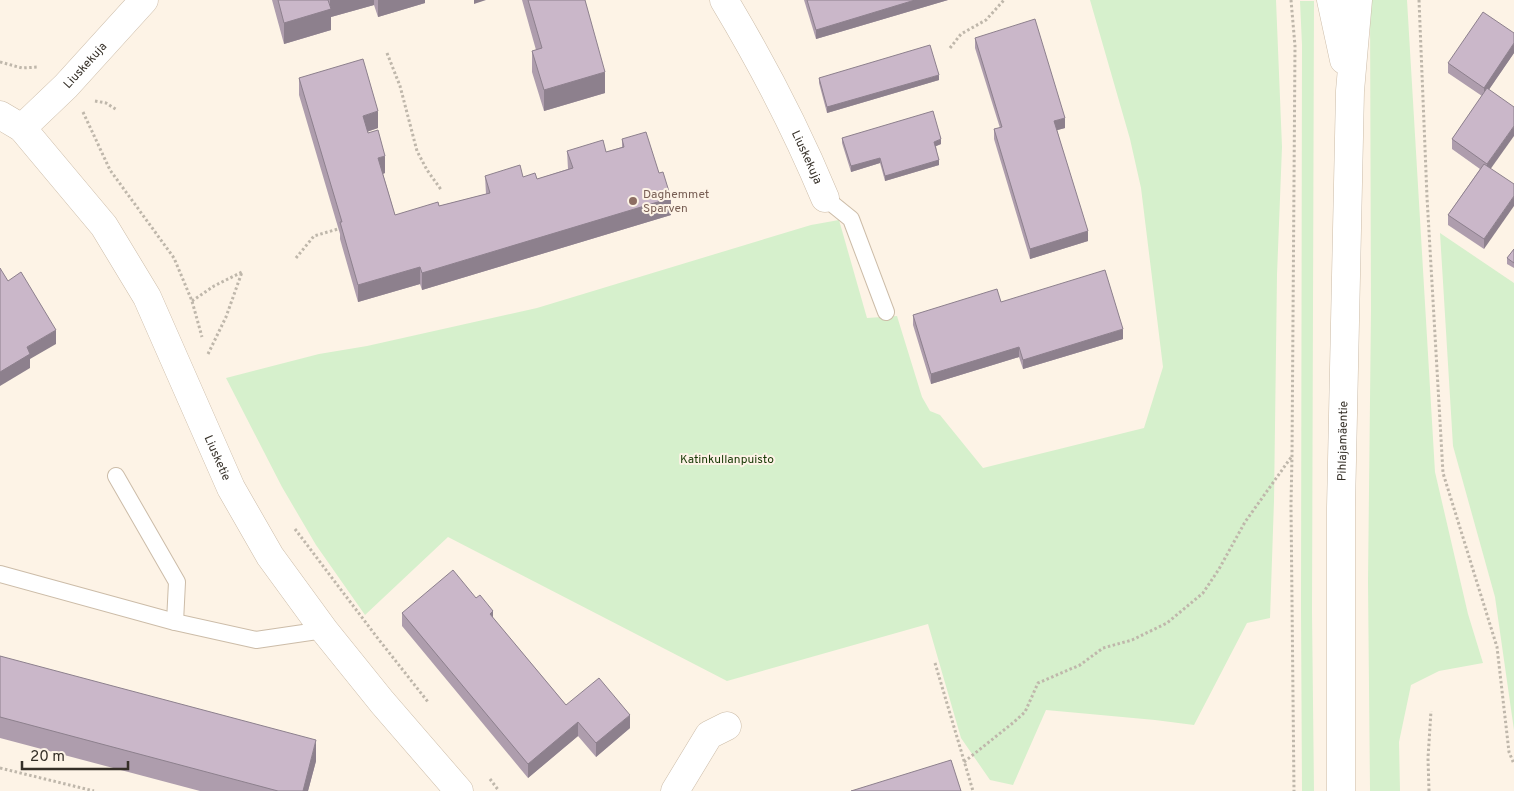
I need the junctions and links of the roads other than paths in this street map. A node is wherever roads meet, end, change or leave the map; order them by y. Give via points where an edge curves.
1 (144, 0) edge
2 (724, 0) edge
3 (1331, 0) edge
4 (1358, 0) edge
5 (1350, 91) junction
6 (11, 121) edge
7 (825, 198) joint
8 (886, 312) dead end
9 (116, 476) dead end
10 (0, 574) edge
11 (175, 622) junction
12 (324, 630) junction
13 (727, 726) dead end
14 (458, 791) edge
15 (675, 791) edge
16 (1341, 791) edge

1 - 6 street, Liuskekuja via 66,86
2 - 7 street, Liuskekuja via 773,85
3 - 5 street, Pihlajamäentie
4 - 5 street, Pihlajamäentie
5 - 16 street, Pihlajamäentie via 1341,507
6 - 12 street, Liusketie via 104,226 147,297 231,488 270,556
7 - 8 lane, Liuskekuja via 851,219
9 - 11 lane via 177,582
10 - 11 lane
11 - 12 lane via 256,640
12 - 14 street, Liusketie
13 - 15 street via 709,734

